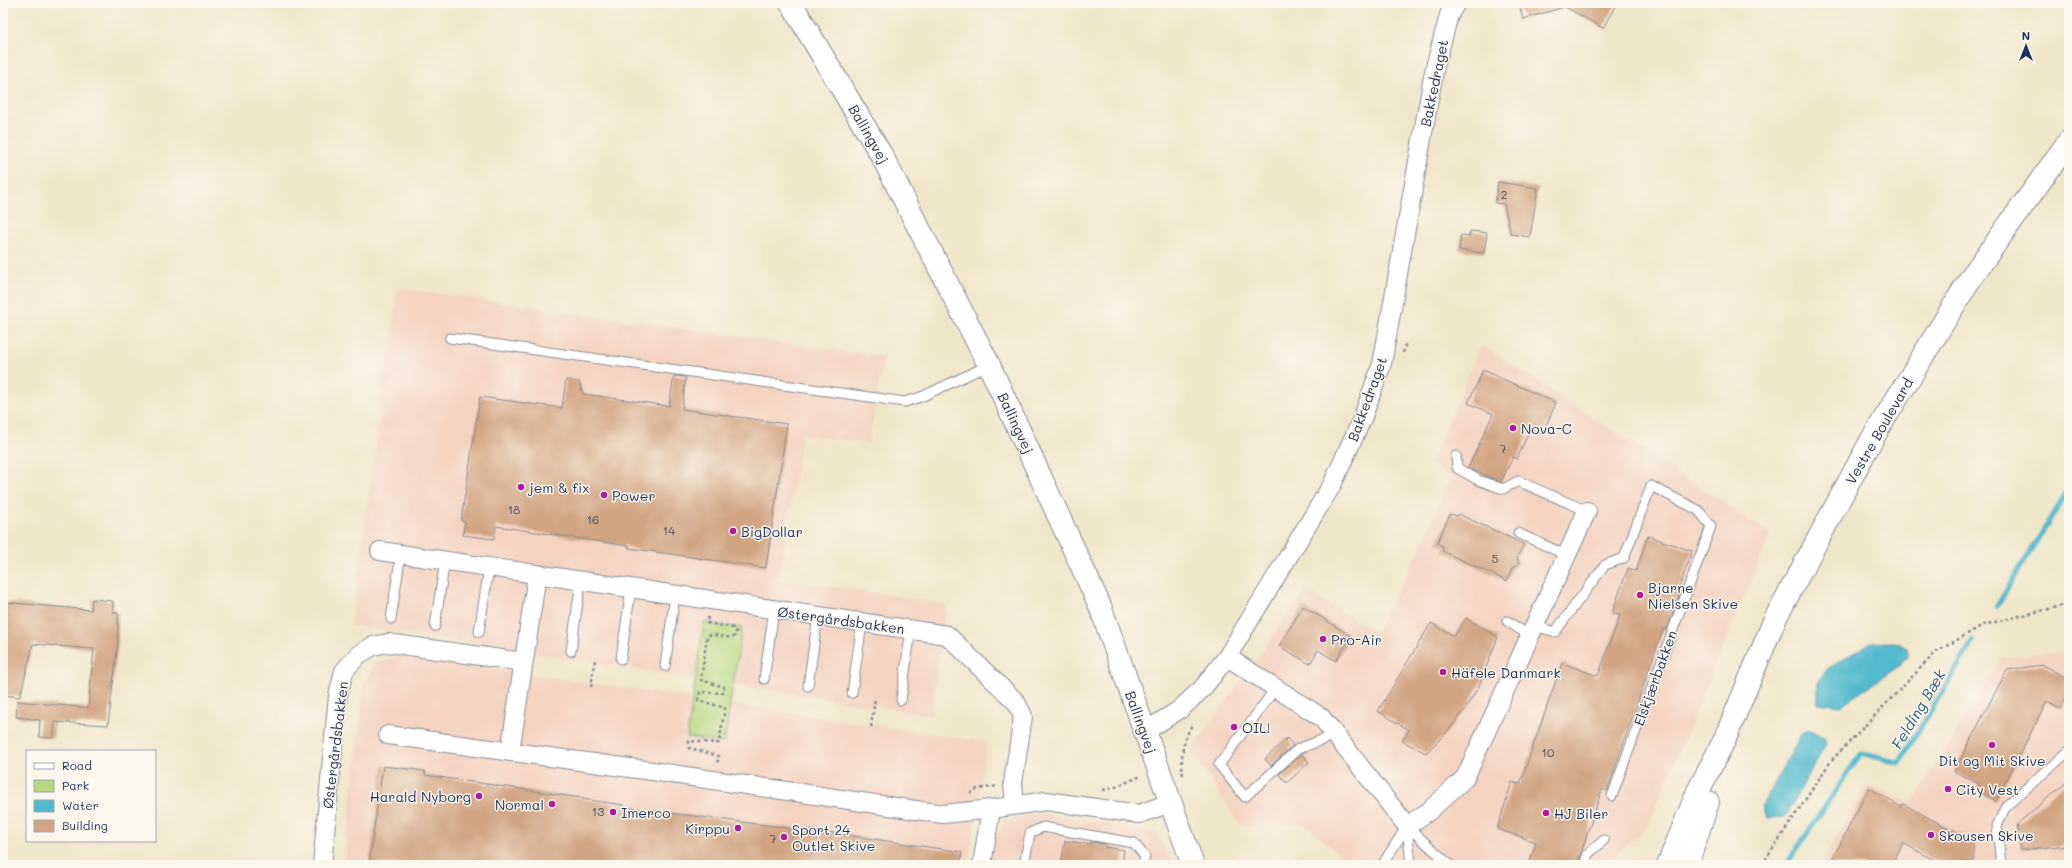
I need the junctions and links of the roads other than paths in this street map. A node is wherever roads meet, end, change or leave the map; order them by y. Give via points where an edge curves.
1 (792, 3) edge
2 (1456, 3) edge
3 (2069, 141) edge
4 (450, 338) dead end
5 (989, 365) junction
6 (1456, 456) dead end
7 (1587, 511) joint
8 (1518, 533) dead end
9 (380, 551) dead end
10 (400, 554) junction
11 (1566, 555) junction
12 (445, 560) junction
13 (489, 567) junction
14 (537, 575) junction
15 (581, 581) junction
16 (631, 588) junction
17 (675, 595) junction
18 (774, 610) junction
19 (818, 616) junction
20 (391, 619) dead end
21 (1507, 621) dead end
22 (862, 623) junction
23 (435, 626) dead end
24 (911, 630) junction
25 (1532, 631) junction
26 (479, 632) dead end
27 (571, 651) dead end
28 (1227, 657) junction
29 (621, 659) dead end
30 (523, 662) junction
31 (665, 666) dead end
32 (764, 679) dead end
33 (808, 686) dead end
34 (1275, 689) junction
35 (852, 693) dead end
36 (901, 700) dead end
37 (1144, 732) junction
38 (388, 735) dead end
39 (1335, 735) junction
40 (1724, 741) junction
41 (2069, 751) edge
42 (510, 752) junction
43 (1612, 796) dead end
44 (1170, 803) junction
45 (1015, 805) junction
46 (991, 809) junction
47 (1407, 826) junction
48 (1604, 840) dead end
49 (322, 865) edge
50 (982, 865) edge
51 (1024, 865) edge
52 (1143, 865) edge
53 (1193, 865) edge
54 (1382, 865) edge
55 (1410, 865) edge
56 (1450, 865) edge
57 (1584, 865) edge
58 (1668, 865) edge
59 (1687, 865) edge
60 (2001, 865) edge

1 - 5 main road, Ballingvej via 882,156
2 - 28 street, Bakkedraget via 1449,15 1434,71 1382,364 1362,420 1332,485
3 - 40 main road, Vestre Boulevard via 1972,276 1872,439 1775,619
4 - 5 lane via 905,402
5 - 37 main road, Ballingvej via 1100,606
6 - 7 lane via 1457,468 1478,480 1503,489 1518,481
7 - 11 street
8 - 11 lane
9 - 10 street, Østergårdsbakken
10 - 12 street, Østergårdsbakken
10 - 20 lane
11 - 25 street
12 - 13 street, Østergårdsbakken
12 - 23 lane
13 - 14 street, Østergårdsbakken
13 - 26 lane
14 - 15 street, Østergårdsbakken
14 - 30 street
15 - 16 street, Østergårdsbakken
15 - 27 lane
16 - 17 street, Østergårdsbakken
16 - 29 lane
17 - 18 street, Østergårdsbakken
17 - 31 lane
18 - 19 street, Østergårdsbakken
18 - 32 lane
19 - 22 street, Østergårdsbakken
19 - 33 lane
21 - 25 lane
22 - 24 street, Østergårdsbakken
22 - 35 lane
24 - 36 lane
24 - 45 street, Østergårdsbakken via 947,635 1016,702 1023,716 1013,783
25 - 43 lane, Elskjærbakken via 1555,632 1605,565 1624,558 1651,486 1698,510 1711,526
25 - 47 street via 1465,778 1429,811
28 - 34 street
28 - 37 street, Bakkedraget via 1202,689 1179,710
30 - 42 street
30 - 49 street, Østergårdsbakken via 388,643 373,646 358,655 344,671 338,695
34 - 39 street via 1321,718
34 - 39 lane via 1219,765 1245,797 1298,749
37 - 44 main road, Ballingvej
38 - 42 street
39 - 47 street
40 - 58 main road, Vestre Boulevard via 1698,791
40 - 59 main road, Vestre Boulevard via 1711,792
41 - 60 lane via 2006,806 1997,826
42 - 46 street via 937,813
44 - 45 street via 1139,814 1046,801
44 - 53 main road, Ballingvej
45 - 46 street
46 - 50 street
47 - 54 lane
47 - 55 lane
47 - 56 lane
48 - 57 lane via 1588,854
51 - 52 lane via 1030,833 1043,827 1134,843 1145,857

